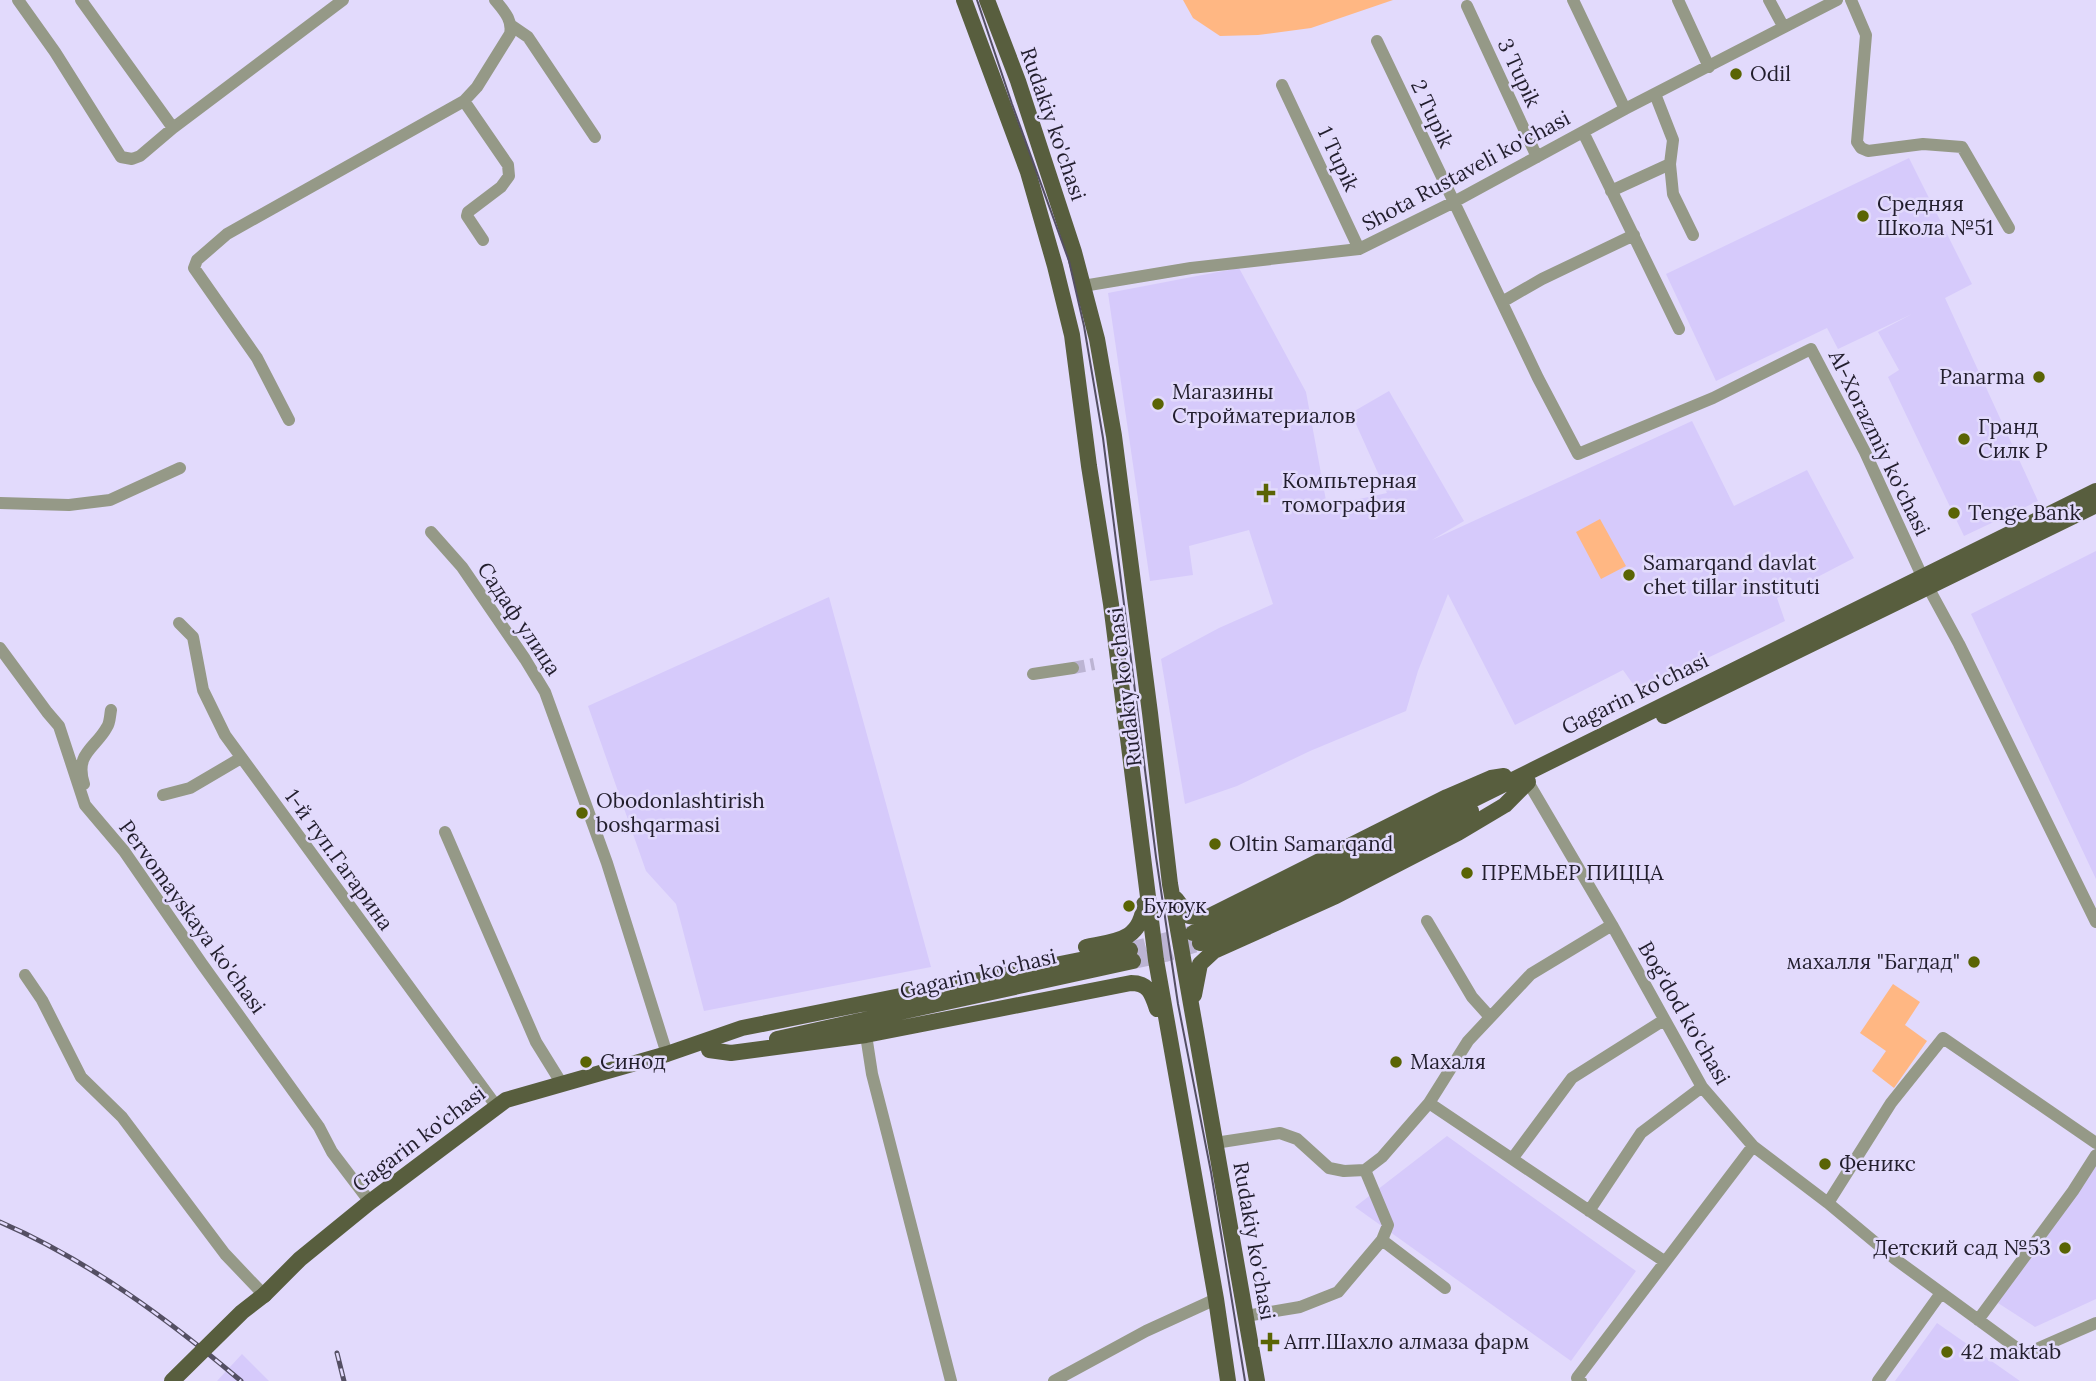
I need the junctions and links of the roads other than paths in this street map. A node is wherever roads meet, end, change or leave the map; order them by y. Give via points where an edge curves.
1 (18, 0) edge
2 (81, 0) edge
3 (343, 0) edge
4 (495, 0) edge
5 (964, 0) edge
6 (987, 0) edge
7 (1573, 0) edge
8 (1678, 0) edge
9 (1769, 0) edge
10 (1837, 0) edge
11 (1850, 0) edge
12 (1467, 6) dead end
13 (512, 26) junction
14 (1783, 26) junction
15 (1377, 41) dead end
16 (1709, 66) junction
17 (1282, 85) dead end
18 (1655, 94) junction
19 (464, 101) junction
20 (1625, 109) junction
21 (173, 128) junction
22 (1583, 132) junction
23 (595, 137) dead end
24 (1537, 157) junction
25 (1670, 164) junction
26 (1611, 191) junction
27 (1452, 203) junction
28 (2009, 228) dead end
29 (1634, 235) junction
30 (1693, 235) dead end
31 (483, 240) dead end
32 (1359, 249) junction
33 (1083, 286) junction
34 (1502, 302) junction
35 (1679, 329) dead end
36 (289, 420) dead end
37 (180, 468) dead end
38 (2096, 491) edge
39 (0, 503) edge
40 (2096, 505) edge
41 (431, 533) dead end
42 (1925, 582) junction
43 (179, 623) dead end
44 (0, 648) edge
45 (1073, 668) tunnel mouth
46 (1033, 674) dead end
47 (111, 710) dead end
48 (1150, 713) junction
49 (1125, 716) junction
50 (241, 758) junction
51 (1526, 778) junction
52 (163, 794) dead end
53 (445, 832) dead end
54 (124, 851) junction
55 (1146, 884) junction
56 (1170, 884) junction
57 (1427, 921) dead end
58 (2096, 922) edge
59 (1612, 925) junction
60 (1196, 938) tunnel mouth
61 (1131, 955) tunnel mouth
62 (25, 975) dead end
63 (1192, 1015) junction
64 (1490, 1017) junction
65 (1664, 1020) junction
66 (866, 1035) junction
67 (1169, 1044) junction
68 (706, 1045) junction
69 (667, 1054) junction
70 (562, 1084) junction
71 (1702, 1087) junction
72 (1205, 1091) junction
73 (1180, 1093) junction
74 (1429, 1103) junction
75 (497, 1107) junction
76 (1214, 1143) junction
77 (2096, 1143) edge
78 (1753, 1146) junction
79 (2096, 1155) edge
80 (1512, 1159) junction
81 (1365, 1170) junction
82 (370, 1202) junction
83 (1828, 1203) junction
84 (1589, 1210) junction
85 (1382, 1240) junction
86 (1664, 1261) junction
87 (1445, 1287) dead end
88 (1941, 1293) junction
89 (264, 1295) junction
90 (1216, 1299) junction
91 (1246, 1316) junction
92 (1978, 1320) junction
93 (2096, 1323) edge
94 (1577, 1380) edge
95 (172, 1381) edge
96 (951, 1381) edge
97 (1054, 1381) edge
98 (1228, 1381) edge
99 (1257, 1381) edge
100 (1878, 1381) edge

1 - 21 street via 121,157 140,156
2 - 21 street
3 - 21 street
4 - 13 street
5 - 49 main road, Rudakiy ko'chasi via 1028,172 1072,335
6 - 33 main road, Rudakiy ko'chasi via 1018,81
7 - 20 street
8 - 16 street
9 - 14 street
10 - 14 street, Shota Rustaveli ko'chasi
11 - 28 street via 1866,35 1857,142 1861,148 1962,147
12 - 24 street, 3 Tupik
13 - 19 street
13 - 23 street via 528,37
14 - 16 street, Shota Rustaveli ko'chasi
15 - 27 street, 2 Tupik
16 - 18 street, Shota Rustaveli ko'chasi
17 - 32 street, 1 Tupik
18 - 20 street, Shota Rustaveli ko'chasi
18 - 25 street via 1673,140
19 - 31 street via 508,165 509,176 500,187 468,212
19 - 36 street via 227,234 197,260 194,268 257,358
20 - 22 street, Shota Rustaveli ko'chasi
22 - 24 street, Shota Rustaveli ko'chasi
22 - 26 street
24 - 27 street, Shota Rustaveli ko'chasi
25 - 26 street
25 - 30 street via 1676,204
26 - 29 street
27 - 32 street, Shota Rustaveli ko'chasi
27 - 34 street, Al-Xorazmiy ko'chasi
29 - 34 street
29 - 35 street
32 - 33 street, Shota Rustaveli ko'chasi
33 - 48 main road, Rudakiy ko'chasi via 1114,436
34 - 42 street, Al-Xorazmiy ko'chasi via 1578,454 1713,398 1811,349
37 - 39 street via 110,500 69,505
38 - 42 main road, Gagarin ko'chasi
40 - 42 main road, Gagarin ko'chasi
41 - 69 street, Садаф улица via 462,567 545,692 607,863
42 - 51 main road, Gagarin ko'chasi
42 - 58 street, Al-Xorazmiy ko'chasi
43 - 50 street, 1-й туп.Гагарина via 193,637 203,691
44 - 54 street, Pervomayskaya ko'chasi via 60,726 85,805
45 - 46 street
47 - 54 street via 108,726 84,756 81,776 90,802
48 - 49 main road
48 - 56 main road, Rudakiy ko'chasi
49 - 55 main road, Rudakiy ko'chasi
50 - 52 street via 190,788
50 - 75 street, 1-й туп.Гагарина
51 - 56 main road via 1491,778 1447,797 1206,918 1184,912
51 - 59 street, Bog'dod ko'chasi
51 - 60 main road, Gagarin ko'chasi via 1268,916
51 - 63 main road via 1505,805 1458,833 1208,955 1198,970
53 - 70 street via 536,1042
54 - 82 street, Pervomayskaya ko'chasi
55 - 67 main road, Rudakiy ko'chasi
55 - 68 main road via 1141,922 1124,939 768,1014 727,1026
56 - 63 main road, Rudakiy ko'chasi
57 - 64 street via 1472,996
59 - 64 street via 1531,974
59 - 65 street, Bog'dod ko'chasi
61 - 68 main road, Gagarin ko'chasi via 742,1028
62 - 89 street via 81,1077 122,1118 225,1254
63 - 72 main road, Rudakiy ko'chasi
64 - 74 street via 1468,1041
65 - 71 street, Bog'dod ko'chasi
65 - 80 street via 1572,1078
66 - 67 main road via 1139,983 1151,991
66 - 68 main road via 731,1053
66 - 96 street
67 - 73 main road, Rudakiy ko'chasi
68 - 69 main road, Gagarin ko'chasi
69 - 70 main road, Gagarin ko'chasi
70 - 75 main road, Gagarin ko'chasi via 506,1100
71 - 78 street, Bog'dod ko'chasi
71 - 84 street via 1641,1133
72 - 73 main road
72 - 76 main road, Rudakiy ko'chasi
73 - 90 main road, Rudakiy ko'chasi
74 - 80 street
74 - 81 street
75 - 82 main road, Gagarin ko'chasi
76 - 81 street via 1280,1133 1297,1139 1329,1168
76 - 91 main road, Rudakiy ko'chasi
77 - 83 street via 1943,1038 1891,1103
78 - 83 street, Bog'dod ko'chasi
78 - 86 street
79 - 92 street
80 - 84 street
81 - 85 street via 1388,1224
82 - 89 main road, Gagarin ko'chasi
83 - 88 street, Bog'dod ko'chasi
84 - 86 street
85 - 87 street
85 - 91 street via 1338,1292 1300,1307
86 - 94 street
88 - 92 street, Bog'dod ko'chasi
88 - 100 street
89 - 95 main road, Gagarin ko'chasi, bridge
90 - 97 street
90 - 98 main road, Rudakiy ko'chasi
91 - 99 main road, Rudakiy ko'chasi
92 - 93 street, Bog'dod ko'chasi via 2025,1354

